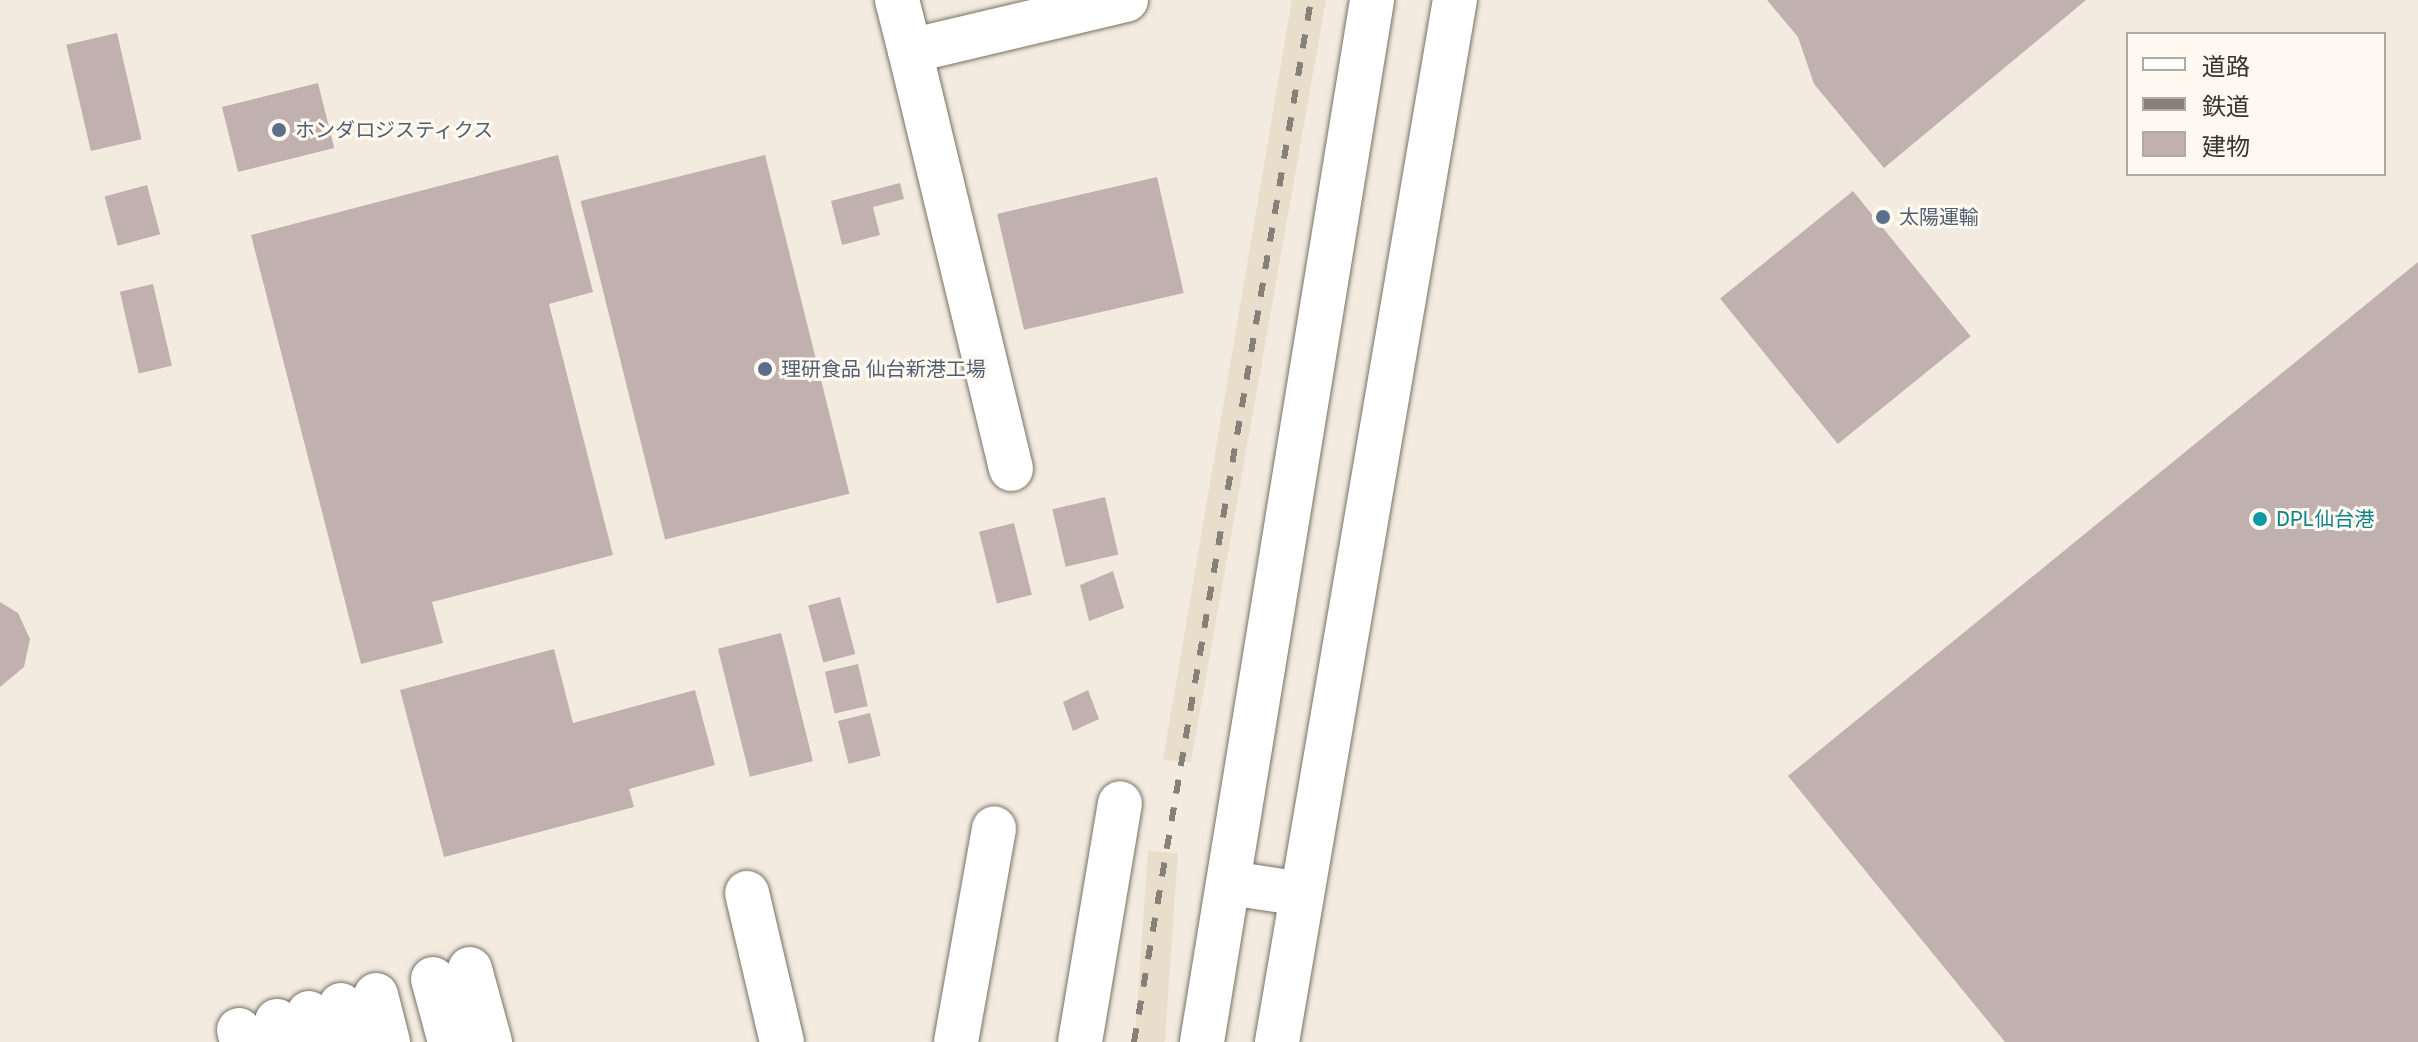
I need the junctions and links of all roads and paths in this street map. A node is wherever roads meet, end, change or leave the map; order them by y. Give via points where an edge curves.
1 (897, 0) edge
2 (1126, 0) edge
3 (1372, 0) edge
4 (1455, 0) edge
5 (910, 51) junction
6 (1011, 469) dead end
7 (1120, 803) dead end
8 (994, 828) dead end
9 (1230, 883) junction
10 (747, 893) dead end
11 (1302, 894) junction
12 (337, 1014) edge
13 (388, 1042) edge
14 (418, 1042) edge
15 (450, 1042) edge
16 (490, 1042) edge
17 (782, 1042) edge
18 (956, 1042) edge
19 (1080, 1042) edge
20 (1202, 1042) edge
21 (1277, 1042) edge

1 - 5 street
2 - 5 street
3 - 9 street
4 - 11 street
5 - 6 street
7 - 19 street
8 - 18 street
9 - 11 street
9 - 20 street
10 - 17 street
11 - 21 street
12 - 13 street
12 - 14 street
12 - 15 street
12 - 16 street

